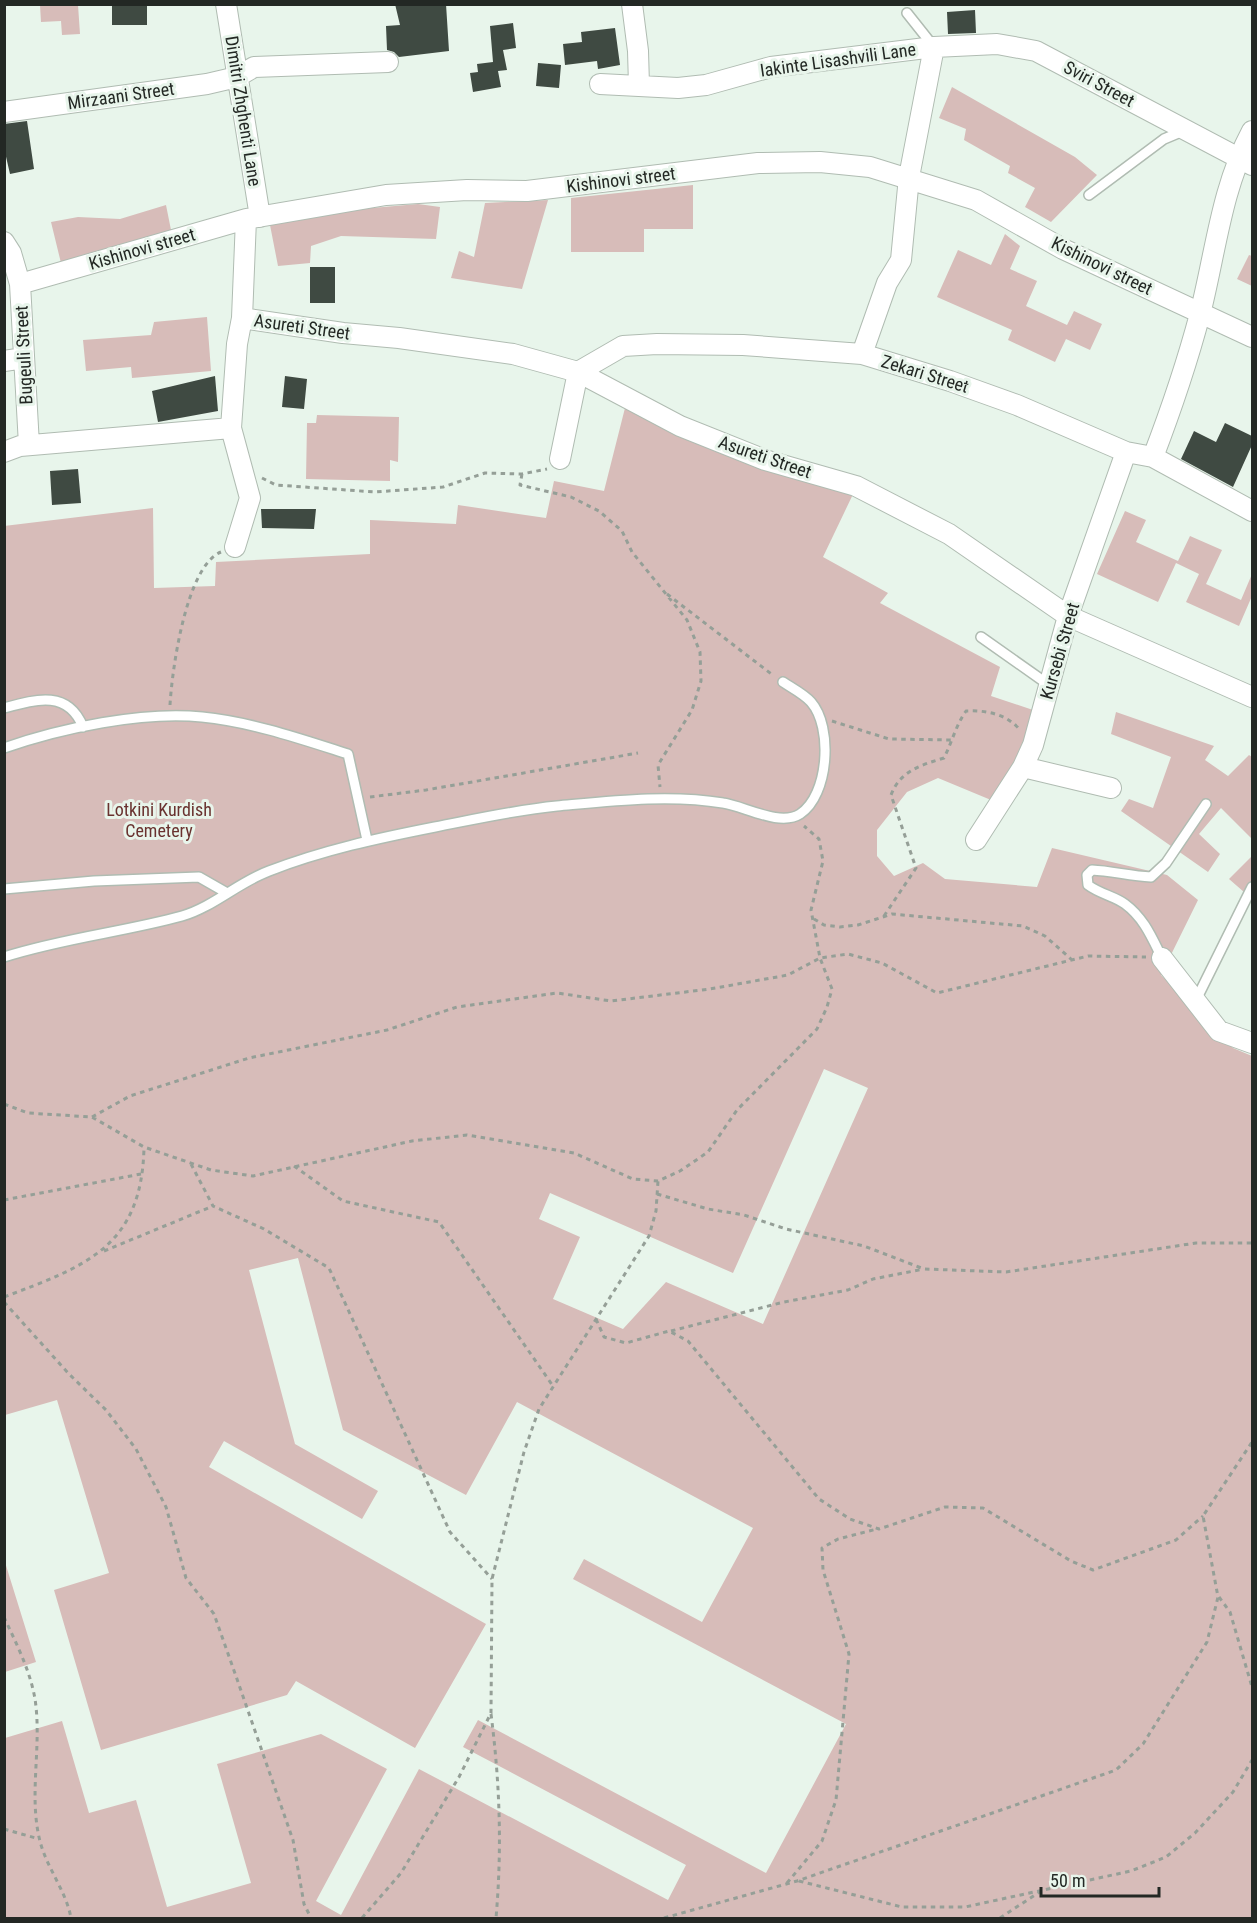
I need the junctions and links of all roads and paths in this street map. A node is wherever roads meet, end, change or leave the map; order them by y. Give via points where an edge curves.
1 (226, 4) edge
2 (632, 4) edge
3 (907, 13) dead end
4 (934, 47) junction
5 (388, 62) dead end
6 (237, 77) junction
7 (600, 84) dead end
8 (639, 85) junction
9 (4, 112) edge
10 (1185, 130) junction
11 (1252, 131) edge
12 (1245, 162) edge
13 (909, 177) junction
14 (1089, 195) dead end
15 (253, 218) junction
16 (4, 242) edge
17 (20, 284) junction
18 (1200, 314) junction
19 (242, 318) junction
20 (1252, 337) edge
21 (862, 354) junction
22 (14, 360) edge
23 (578, 372) junction
24 (231, 428) junction
25 (15, 446) edge
26 (1126, 452) junction
27 (1153, 457) junction
28 (560, 459) joint
29 (244, 469) junction
30 (522, 474) junction
31 (1252, 511) edge
32 (235, 546) joint
33 (661, 590) junction
34 (1068, 616) junction
35 (981, 637) dead end
36 (783, 682) joint
37 (1049, 685) junction
38 (1252, 697) edge
39 (4, 708) edge
40 (170, 716) junction
41 (821, 719) junction
42 (83, 728) junction
43 (953, 741) junction
44 (1033, 745) junction
45 (4, 748) edge
46 (638, 753) dead end
47 (1023, 767) junction
48 (1111, 788) dead end
49 (660, 798) junction
50 (358, 799) junction
51 (1206, 804) dead end
52 (789, 816) junction
53 (367, 840) junction
54 (976, 840) dead end
55 (1252, 887) edge
56 (4, 889) edge
57 (227, 893) junction
58 (884, 916) junction
59 (813, 918) junction
60 (4, 957) edge
61 (820, 958) junction
62 (1162, 958) junction
63 (1072, 960) junction
64 (1196, 1001) junction
65 (1252, 1043) edge
66 (4, 1104) edge
67 (92, 1117) junction
68 (144, 1147) junction
69 (190, 1163) junction
70 (293, 1165) junction
71 (141, 1174) junction
72 (658, 1181) junction
73 (657, 1194) junction
74 (4, 1200) edge
75 (213, 1206) junction
76 (1252, 1243) edge
77 (102, 1252) junction
78 (924, 1269) junction
79 (4, 1300) edge
80 (596, 1319) junction
81 (669, 1332) junction
82 (553, 1386) junction
83 (1252, 1442) edge
84 (1203, 1516) junction
85 (879, 1529) junction
86 (492, 1579) junction
87 (1218, 1597) junction
88 (4, 1617) edge
89 (1252, 1687) edge
90 (491, 1713) junction
91 (1252, 1760) edge
92 (4, 1829) edge
93 (39, 1839) junction
94 (797, 1881) junction
95 (787, 1883) junction
96 (1045, 1888) junction
97 (71, 1918) edge
98 (311, 1918) edge
99 (362, 1918) edge
100 (496, 1918) edge
101 (664, 1918) edge
102 (1000, 1918) edge

1 - 6 street, Dimitri Zhghenti Lane
2 - 8 street
3 - 4 lane
4 - 8 street, Iakinte Lisashvili Lane via 771,67 706,85
4 - 10 street, Sviri Street via 997,45 1036,51
4 - 13 street
5 - 6 street, Mirzaani Street via 254,67
6 - 9 street, Mirzaani Street
6 - 15 street, Dimitri Zhghenti Lane
7 - 8 street, Iakinte Lisashvili Lane
10 - 12 street, Sviri Street
10 - 14 lane via 1164,139
11 - 12 street
12 - 18 street via 1223,202
13 - 15 street, Kishinovi street via 870,167 820,162 758,164 527,191 386,195
13 - 18 street, Kishinovi street via 976,200 1063,249
13 - 21 street via 901,260 886,283
15 - 17 street, Kishinovi street
15 - 19 street, Dimitri Zhghenti Lane
16 - 17 street, Bugeuli Street
17 - 22 street, Bugeuli Street
18 - 20 street
18 - 27 street via 1183,376
19 - 23 street, Asureti Street via 513,354
19 - 24 street, Dimitri Zhghenti Lane
21 - 23 street, Zekari Street via 743,345 623,346
21 - 26 street, Zekari Street via 1006,401
22 - 25 street, Bugeuli Street
23 - 28 street
23 - 34 street, Asureti Street via 680,426 765,460 856,486 948,534
24 - 25 street
24 - 29 street, Dimitri Zhghenti Lane
26 - 27 street, Zekari Street
26 - 34 street, Kursebi Street
27 - 31 street, Zekari Street
28 - 30 path via 542,472
29 - 30 path via 276,485 375,492 443,486 485,473
29 - 32 street, Dimitri Zhghenti Lane via 250,498
30 - 33 path via 520,485 571,497 599,511 622,531 632,552
32 - 40 path via 211,556 201,568 176,653
33 - 36 path
33 - 49 path via 687,620 700,651 701,681 692,710 658,765
34 - 37 street, Kursebi Street
34 - 38 street, Asureti Street
35 - 37 lane
36 - 41 lane via 811,701
37 - 44 street, Kursebi Street
39 - 42 lane via 51,699 77,712
40 - 42 lane
40 - 50 lane via 203,717 276,732 348,754
41 - 43 path via 889,740
41 - 52 lane via 826,737 821,779 812,803 798,816
42 - 45 lane
43 - 44 path via 966,711 981,711 1012,720
43 - 58 path via 945,758 917,766 896,782 891,795 916,868
44 - 47 street, Kursebi Street
46 - 50 path
47 - 48 street
47 - 54 street, Kursebi Street
49 - 52 lane via 723,803 778,817
49 - 53 lane via 511,811
50 - 53 lane
51 - 62 lane via 1166,863 1151,877 1092,870 1087,875 1088,885 1124,903 1145,924
52 - 59 path via 819,839 823,861 816,881
53 - 57 lane via 265,872
55 - 64 lane
56 - 57 lane via 199,877
57 - 60 lane via 184,915
58 - 59 path via 840,927 824,925
58 - 63 path via 1023,926 1045,936
59 - 61 path
61 - 63 path via 848,954 882,963 937,993
61 - 67 path via 788,975 711,989 611,1001 558,993 457,1007 387,1030 249,1058 130,1096
61 - 72 path via 832,989 817,1029 737,1110 708,1152
62 - 63 path via 1088,956
62 - 64 street
64 - 65 street via 1219,1031
66 - 67 path via 28,1113
67 - 68 path
68 - 69 path
68 - 71 path
69 - 70 path via 253,1176
69 - 75 path
70 - 72 path via 467,1134 574,1153 633,1179
70 - 82 path via 343,1201 439,1222
71 - 74 path
71 - 77 path via 121,1233
72 - 73 path
73 - 78 path via 864,1246
73 - 80 path via 649,1236
75 - 77 path
75 - 86 path via 264,1229 330,1268 450,1532
76 - 78 path via 1196,1242 1006,1272
77 - 79 path via 66,1274
78 - 81 path
79 - 98 path via 106,1410 136,1449 166,1507 186,1578 214,1614 241,1689 293,1840 304,1904
80 - 81 path via 604,1337 626,1343
80 - 82 path
81 - 85 path via 688,1341 819,1499 850,1519
82 - 86 path via 539,1409 524,1452
83 - 84 path
84 - 85 path via 1176,1540 1094,1570 1071,1561 983,1509 945,1507
84 - 87 path
85 - 95 path via 838,1539 822,1548 824,1570 849,1654 836,1800 822,1841
86 - 90 path
87 - 89 path via 1230,1612
87 - 94 path via 1207,1642 1143,1744 1116,1770
88 - 93 path via 28,1671 35,1700 35,1815
90 - 99 path via 459,1777 401,1873
90 - 100 path via 501,1808
91 - 96 path via 1233,1792 1166,1857 1131,1872
92 - 93 path
93 - 97 path
94 - 95 path
94 - 96 path via 902,1907 965,1907
95 - 101 path
96 - 102 path

